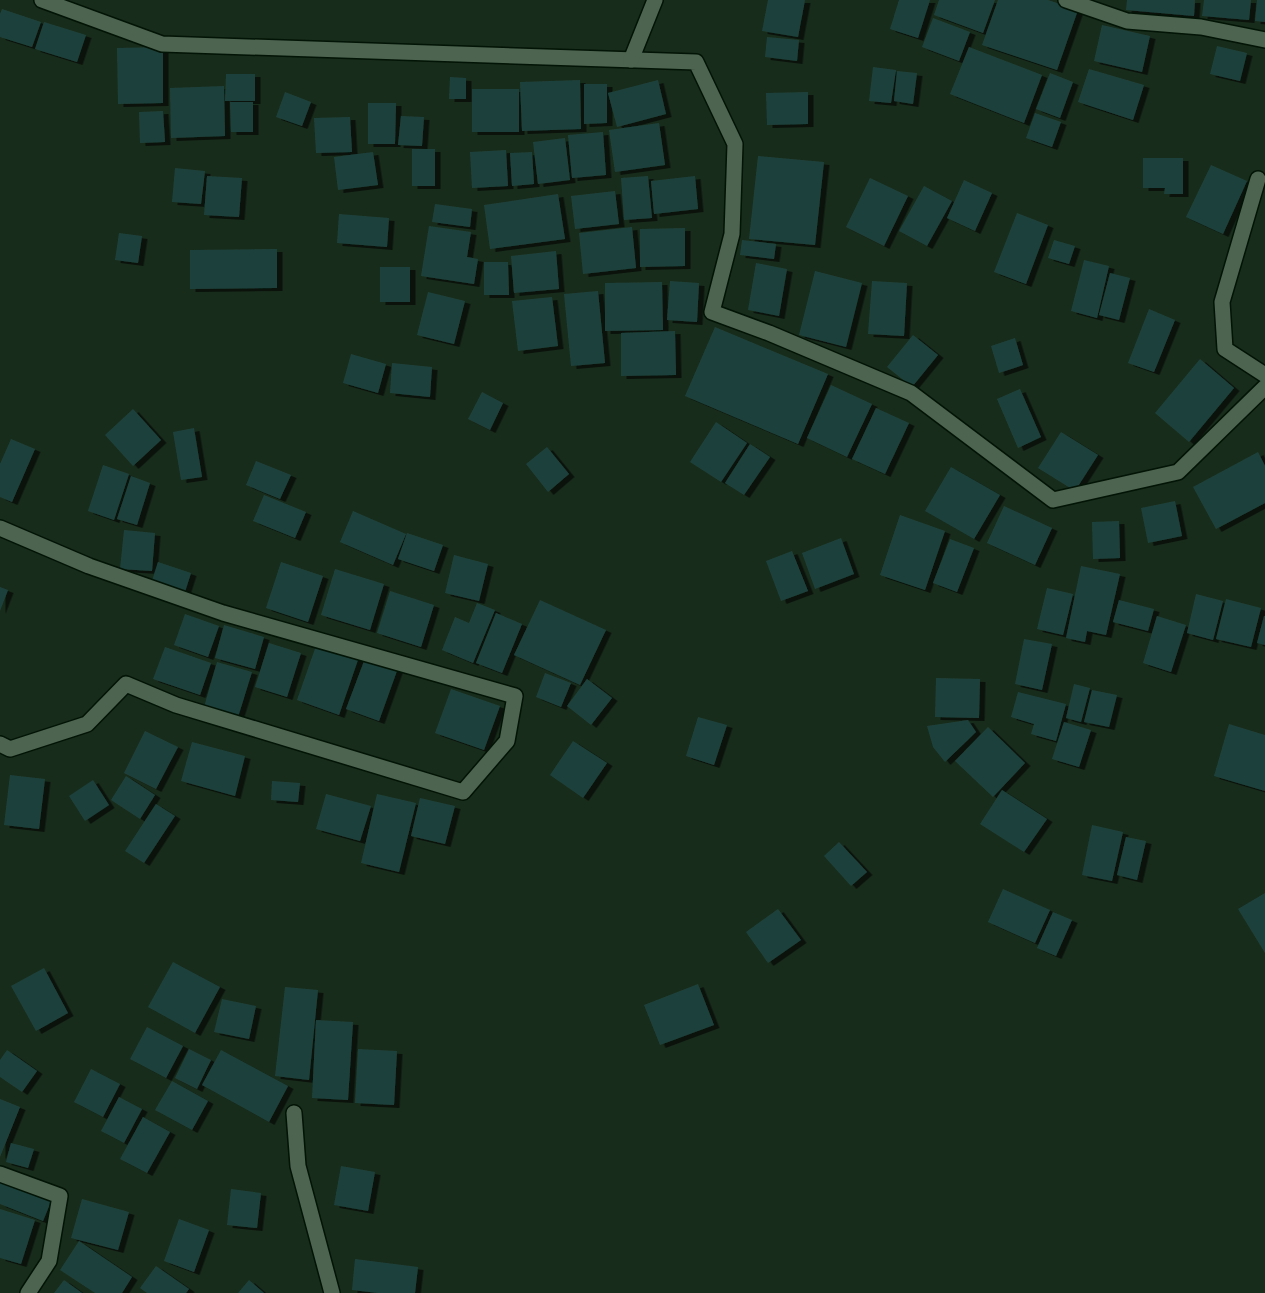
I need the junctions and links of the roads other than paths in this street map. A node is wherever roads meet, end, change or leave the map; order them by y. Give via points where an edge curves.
1 (42, 0) edge
2 (655, 0) edge
3 (1066, 0) edge
4 (1265, 40) edge
5 (632, 60) junction
6 (1258, 179) dead end
7 (1265, 375) edge
8 (1265, 387) edge
9 (0, 528) edge
10 (0, 744) edge
11 (294, 1113) dead end
12 (0, 1174) edge
13 (28, 1293) edge
14 (332, 1293) edge

1 - 5 street via 162,44
2 - 5 street
3 - 4 street via 1126,21 1201,27
5 - 8 street via 696,62 735,144 732,234 712,312 911,393 1053,500 1178,472
6 - 7 street via 1222,302 1225,349
9 - 10 street via 89,566 223,613 514,696 507,741 463,792 176,705 126,684 87,724 10,750
11 - 14 street via 298,1166
12 - 13 street via 60,1196 49,1261

